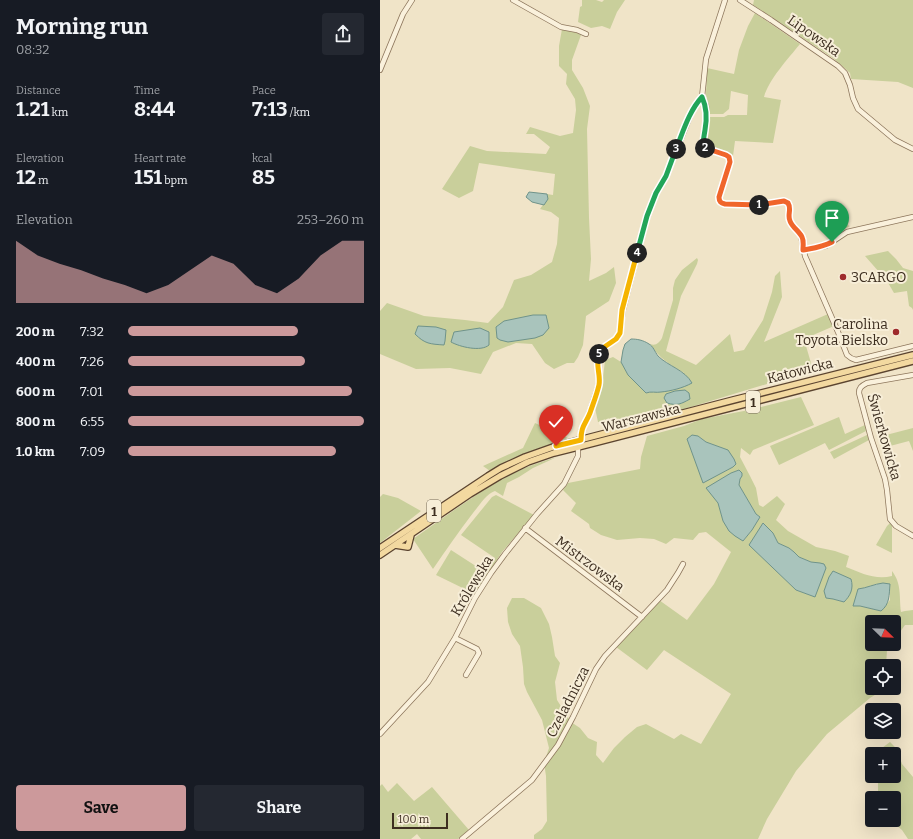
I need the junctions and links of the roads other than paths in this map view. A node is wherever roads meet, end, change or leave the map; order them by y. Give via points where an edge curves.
1 (412, 0) edge
2 (512, 0) edge
3 (725, 0) edge
4 (740, 0) edge
5 (586, 34) dead end
6 (380, 70) edge
7 (702, 97) junction
8 (913, 149) edge
9 (913, 217) edge
10 (803, 250) junction
11 (913, 346) edge
12 (913, 355) edge
13 (913, 361) edge
14 (913, 376) edge
15 (693, 410) joint
16 (699, 416) joint
17 (581, 440) junction
18 (578, 447) junction
19 (525, 528) junction
20 (411, 534) junction
21 (913, 536) edge
22 (395, 545) junction
23 (380, 548) edge
24 (380, 555) edge
25 (682, 564) dead end
26 (642, 617) junction
27 (455, 638) junction
28 (466, 675) dead end
29 (380, 734) edge
30 (462, 839) edge

1 - 6 street via 403,14
2 - 5 street via 561,27
3 - 7 street via 706,59
4 - 8 street, Lipowska via 838,66 845,73 858,109 895,140
7 - 10 street via 707,116 703,147 726,155 730,162 719,200 725,204 741,205 784,201 788,203 790,222 802,236
7 - 17 street via 691,114 647,216 622,310 620,333 600,350 598,356 600,378 581,431
9 - 10 street via 847,232 826,246
10 - 11 street via 850,358 856,360
12 - 15 main road, Katowicka / 1
13 - 16 main road, Katowicka / 1
14 - 21 street, Świerkowicka via 866,384 861,386 859,393 870,438 888,490 890,519 896,526
15 - 17 main road, Warszawska / 1
16 - 18 main road, Warszawska / 1
17 - 23 main road, Warszawska / 1 via 536,452 501,468
18 - 19 street, Królewska via 578,456 564,484
18 - 20 main road, Warszawska / 1 via 528,462 500,476
19 - 26 street, Mistrzowska
19 - 27 street, Królewska via 479,592
20 - 22 main road, Warszawska / 1
20 - 22 main road via 408,547
22 - 24 main road, Warszawska / 1
25 - 26 street, Czeladnicza via 672,583
26 - 30 street, Czeladnicza via 596,669 558,745 532,780
27 - 28 street via 479,653
27 - 29 street, Królewska via 428,682

